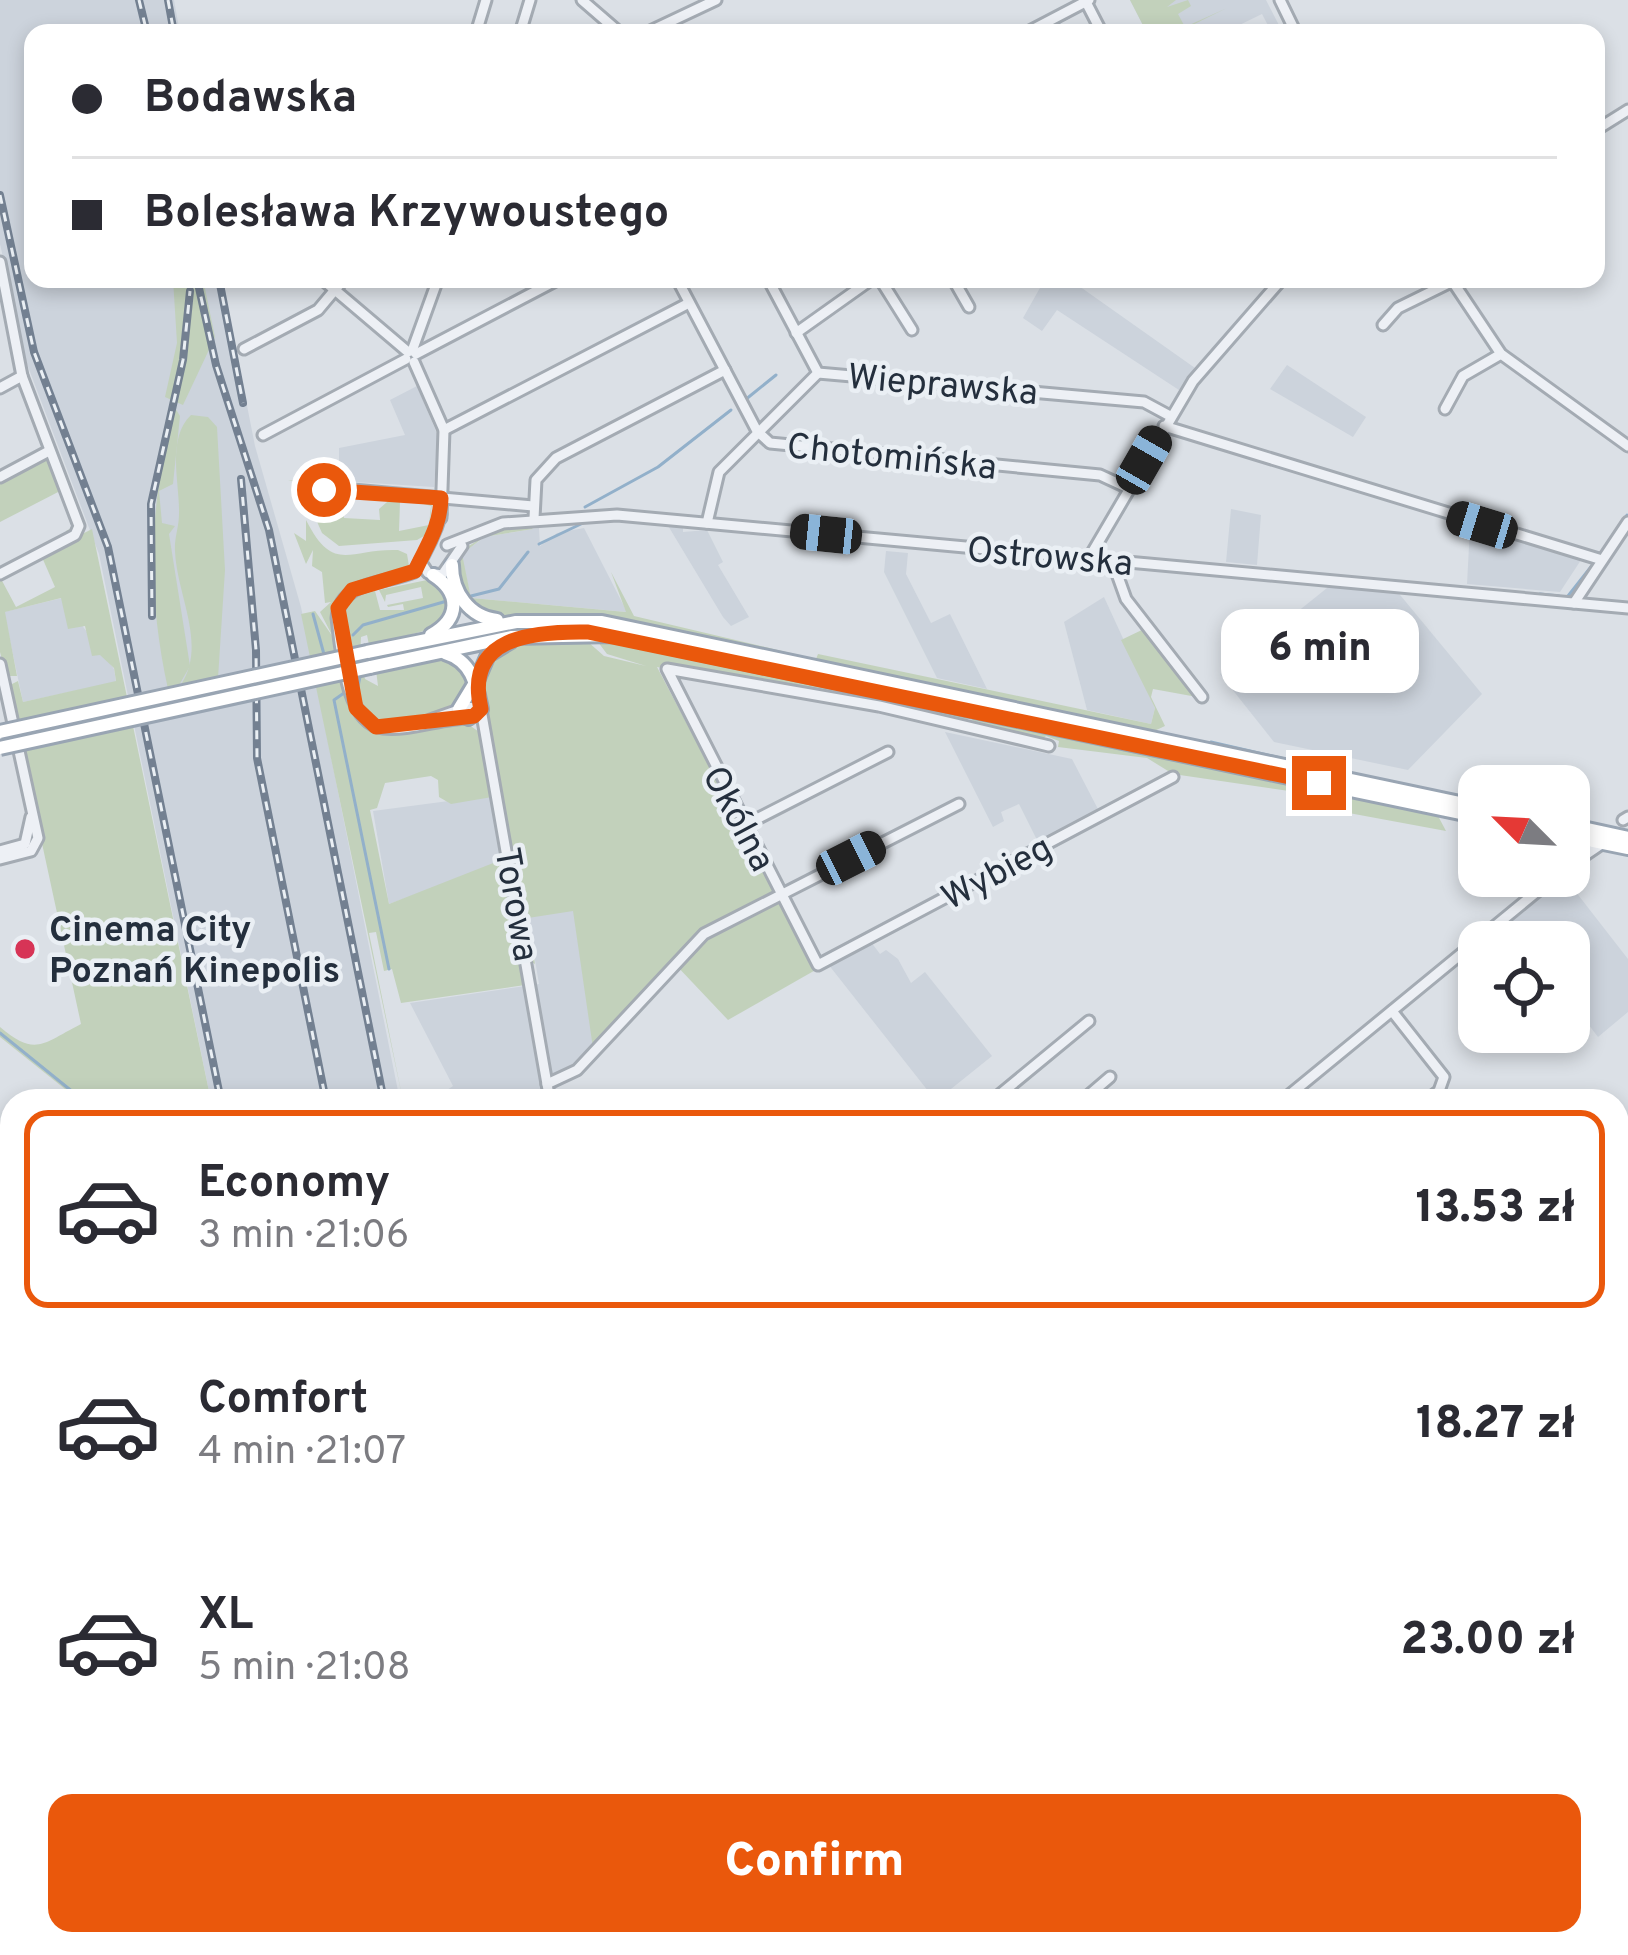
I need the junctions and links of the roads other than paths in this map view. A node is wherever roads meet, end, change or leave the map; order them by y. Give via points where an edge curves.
1 (582, 0) edge
2 (716, 0) edge
3 (1088, 1) edge
4 (699, 4) edge
5 (610, 24) edge
6 (662, 24) edge
7 (1043, 24) edge
8 (0, 262) edge
9 (333, 288) edge
10 (435, 288) edge
11 (542, 288) edge
12 (682, 288) edge
13 (773, 288) edge
14 (863, 288) edge
15 (882, 288) edge
16 (958, 288) edge
17 (1274, 288) edge
18 (1437, 288) edge
19 (1457, 288) edge
20 (336, 290) junction
21 (3, 298) edge
22 (689, 303) junction
23 (969, 307) dead end
24 (1383, 325) dead end
25 (912, 330) dead end
26 (796, 333) junction
27 (244, 349) dead end
28 (1501, 354) junction
29 (411, 356) junction
30 (725, 370) junction
31 (818, 373) junction
32 (22, 376) junction
33 (0, 388) edge
34 (1445, 409) dead end
35 (1167, 421) junction
36 (444, 430) junction
37 (757, 431) junction
38 (263, 435) dead end
39 (1628, 446) edge
40 (49, 451) junction
41 (0, 476) edge
42 (326, 488) dead end
43 (1128, 488) junction
44 (441, 498) junction
45 (534, 512) junction
46 (441, 514) junction
47 (1628, 521) edge
48 (707, 523) junction
49 (429, 544) junction
50 (450, 553) junction
51 (1089, 558) junction
52 (1112, 560) junction
53 (1602, 560) junction
54 (420, 561) junction
55 (0, 574) edge
56 (432, 575) junction
57 (383, 582) junction
58 (1574, 603) junction
59 (1627, 609) edge
60 (531, 627) junction
61 (407, 644) junction
62 (431, 654) junction
63 (0, 664) edge
64 (474, 681) junction
65 (1202, 697) dead end
66 (963, 708) junction
67 (481, 709) junction
68 (464, 713) junction
69 (969, 728) junction
70 (0, 732) edge
71 (486, 734) junction
72 (1049, 746) dead end
73 (0, 748) edge
74 (888, 752) dead end
75 (1173, 777) dead end
76 (1458, 802) edge
77 (959, 804) dead end
78 (31, 811) junction
79 (1458, 813) edge
80 (745, 825) junction
81 (1590, 830) edge
82 (1628, 838) edge
83 (1590, 840) edge
84 (1612, 845) junction
85 (1628, 848) edge
86 (1590, 849) edge
87 (0, 855) edge
88 (780, 895) junction
89 (1531, 897) edge
90 (818, 965) joint
91 (1392, 1012) junction
92 (1090, 1021) dead end
93 (1110, 1077) dead end
94 (547, 1084) junction
95 (548, 1089) edge
96 (1007, 1089) edge
97 (1096, 1089) edge
98 (1297, 1089) edge
99 (1440, 1089) edge

1 - 5 street
2 - 4 street
3 - 7 street
4 - 6 street
8 - 21 street
9 - 20 street
10 - 29 street
11 - 29 street
12 - 22 street, Chotomińska
13 - 26 street, Wieprawska
14 - 26 street
15 - 25 street
16 - 23 street
17 - 35 street
18 - 24 street
19 - 28 street
20 - 27 street via 318,310
20 - 29 street
21 - 32 street
22 - 30 street, Chotomińska
22 - 36 street
26 - 31 street, Wieprawska
28 - 34 street via 1463,376
28 - 39 street
29 - 36 street
29 - 38 street
30 - 37 street, Chotomińska
30 - 45 street via 556,458 536,480
31 - 35 street, Wieprawska via 1144,402
31 - 37 street
32 - 33 street
32 - 40 street
35 - 43 street
35 - 53 street, Wieprawska
36 - 44 street
37 - 43 street, Chotomińska via 778,446 1100,475
37 - 48 street via 719,472
40 - 41 street
40 - 55 street via 78,532
42 - 44 street
43 - 51 street
44 - 45 street
44 - 46 street
45 - 48 street, Ostrowska
45 - 50 street, Ostrowska
46 - 49 street
46 - 50 street
47 - 53 street
48 - 51 street, Ostrowska
49 - 50 street
49 - 54 street
50 - 56 street
50 - 60 main road via 457,589 474,612
51 - 52 street, Ostrowska
52 - 58 street, Ostrowska
52 - 65 street via 1126,599
53 - 58 street
54 - 56 street
54 - 57 street via 411,574
56 - 57 street
56 - 61 main road via 452,591 452,617
57 - 68 street via 352,590 338,608 356,708 382,728
58 - 59 street, Ostrowska
60 - 61 main road
60 - 62 main road
60 - 64 main road via 494,651
60 - 66 main road via 614,635
60 - 76 main road via 627,626
61 - 70 main road, bridge
62 - 64 main road via 456,657
62 - 73 main road, bridge
63 - 78 street
64 - 67 main road
64 - 68 main road
66 - 69 main road
66 - 79 main road
67 - 68 main road
67 - 71 street, Torowa
68 - 71 street
69 - 72 street
69 - 80 street, Okólna via 667,669
71 - 94 street, Torowa
74 - 80 street
75 - 90 street, Wybieg
77 - 88 street
78 - 87 street via 28,838
78 - 87 street via 38,842
80 - 88 street, Okólna
81 - 82 main road
83 - 84 main road
84 - 85 main road
84 - 86 street
88 - 90 street, Okólna
88 - 94 street via 695,941 576,1072
89 - 91 street
91 - 98 street
91 - 99 street via 1444,1077
92 - 96 street
93 - 97 street
94 - 95 street, Torowa

